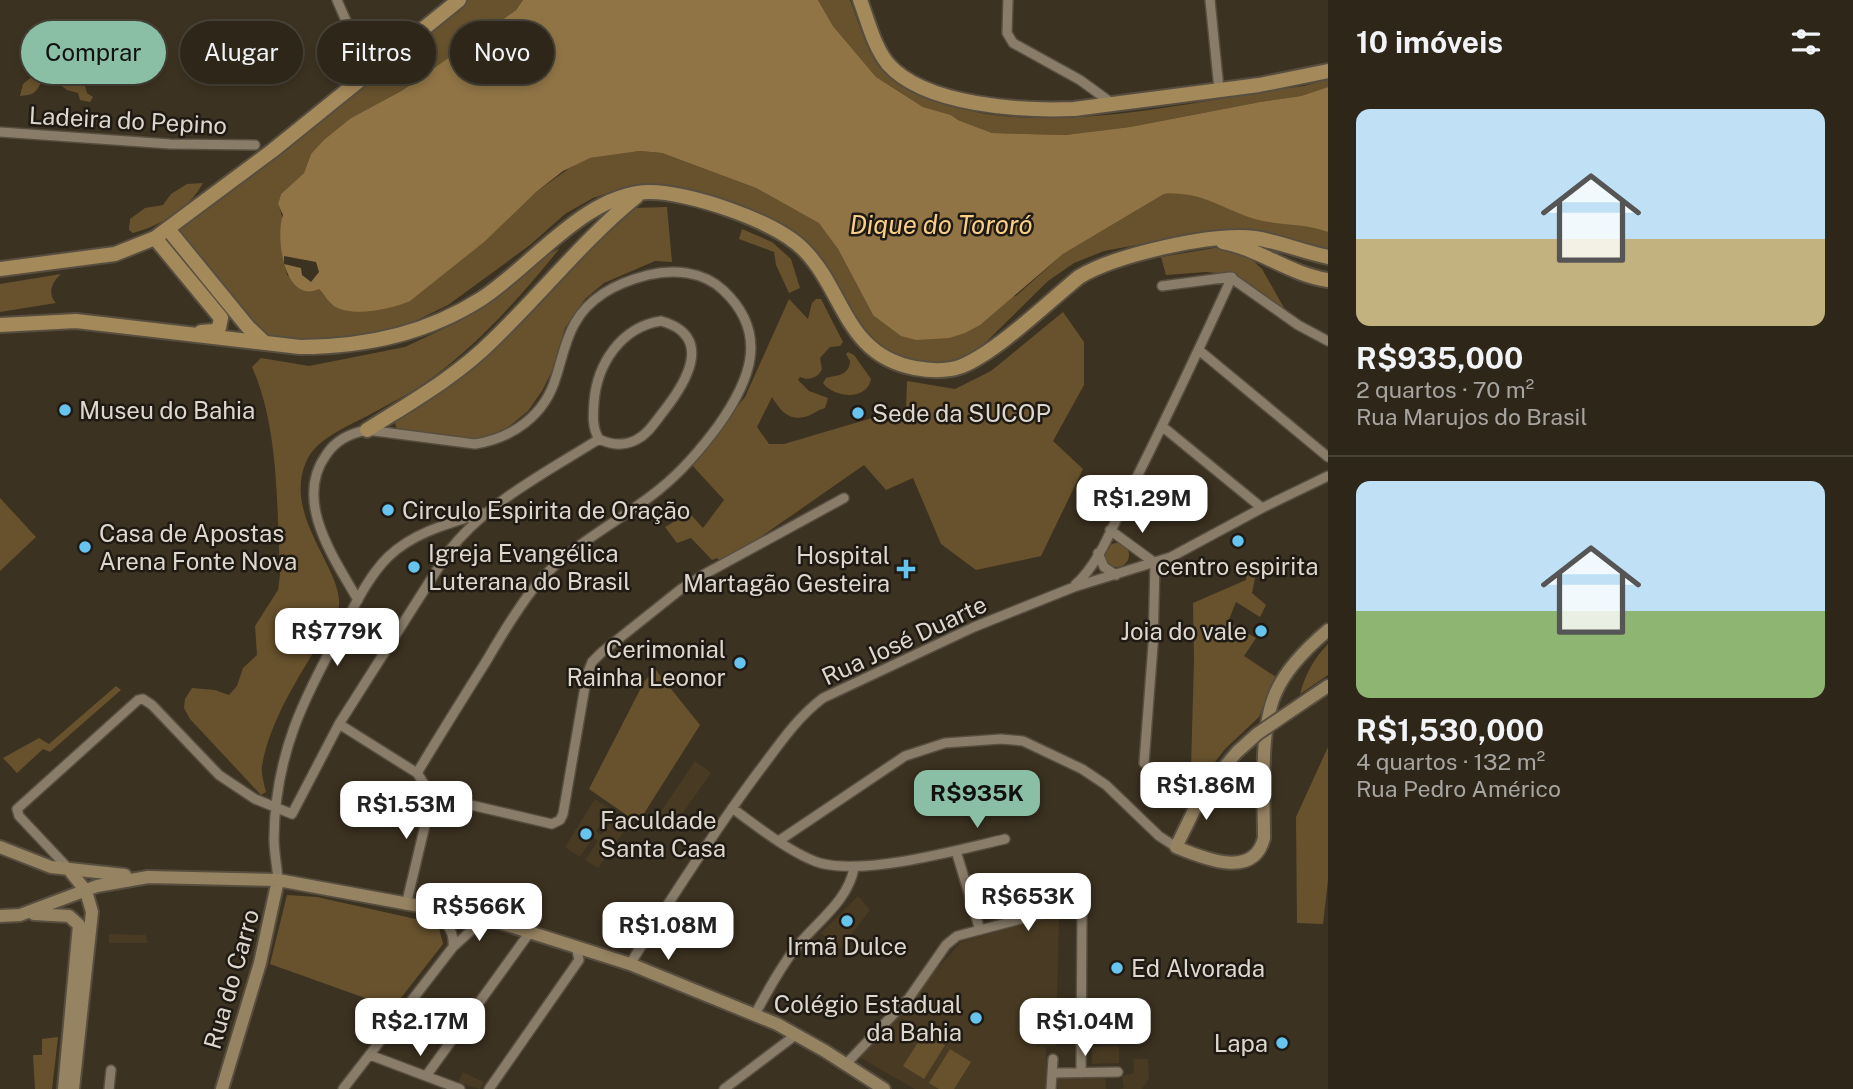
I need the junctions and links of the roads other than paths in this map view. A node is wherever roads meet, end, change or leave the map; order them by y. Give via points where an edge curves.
1 (337, 0) edge
2 (459, 0) edge
3 (860, 0) edge
4 (1008, 0) edge
5 (1210, 0) edge
6 (346, 21) edge
7 (433, 21) edge
8 (1328, 64) edge
9 (1328, 71) edge
10 (1298, 78) junction
11 (356, 84) edge
12 (1219, 89) junction
13 (1113, 104) junction
14 (0, 132) edge
15 (255, 145) dead end
16 (640, 194) junction
17 (162, 234) junction
18 (1207, 240) junction
19 (1328, 257) edge
20 (0, 269) edge
21 (1232, 277) junction
22 (1328, 280) edge
23 (1162, 286) dead end
24 (0, 325) edge
25 (183, 332) junction
26 (1328, 341) edge
27 (265, 343) junction
28 (1200, 351) junction
29 (1163, 427) junction
30 (367, 430) junction
31 (599, 439) junction
32 (1328, 457) edge
33 (1328, 476) edge
34 (844, 498) dead end
35 (1262, 508) junction
36 (487, 512) junction
37 (1110, 530) junction
38 (1134, 548) junction
39 (1098, 553) junction
40 (1155, 563) junction
41 (1130, 571) junction
42 (1116, 575) junction
43 (1074, 586) junction
44 (358, 600) junction
45 (1328, 630) edge
46 (1328, 686) edge
47 (339, 724) junction
48 (1143, 763) dead end
49 (417, 773) junction
50 (432, 796) junction
51 (276, 808) junction
52 (732, 808) junction
53 (1005, 839) dead end
54 (780, 840) junction
55 (0, 847) edge
56 (1176, 847) junction
57 (956, 850) junction
58 (854, 868) junction
59 (70, 871) junction
60 (148, 877) junction
61 (278, 880) junction
62 (86, 891) junction
63 (406, 905) junction
64 (424, 908) junction
65 (20, 915) junction
66 (0, 916) edge
67 (485, 918) junction
68 (980, 930) junction
69 (530, 932) junction
70 (576, 946) junction
71 (453, 947) junction
72 (630, 964) junction
73 (754, 1016) junction
74 (797, 1034) junction
75 (370, 1055) junction
76 (1053, 1059) dead end
77 (846, 1064) junction
78 (111, 1070) dead end
79 (1118, 1072) dead end
80 (1052, 1073) junction
81 (1081, 1073) junction
82 (426, 1076) junction
83 (64, 1089) edge
84 (73, 1089) edge
85 (109, 1089) edge
86 (222, 1089) edge
87 (343, 1089) edge
88 (460, 1089) edge
89 (489, 1089) edge
90 (724, 1089) edge
91 (884, 1089) edge
92 (1051, 1089) edge

1 - 6 street
2 - 7 main road
3 - 13 main road via 888,64 932,91 1015,108
4 - 13 street via 1007,33 1013,43
5 - 12 street
8 - 10 main road
9 - 10 main road
10 - 12 main road
11 - 17 main road
12 - 13 main road
14 - 15 street, Ladeira do Pepino
16 - 18 main road via 717,205 794,240 812,260 864,342 891,361 936,371 978,358 1093,268
16 - 27 main road via 612,201 586,215 482,298 429,326 337,347
16 - 30 main road via 600,228 467,364
17 - 20 main road via 115,254
17 - 25 main road via 221,318 214,331
17 - 27 main road
18 - 19 main road via 1255,238
18 - 22 main road via 1243,247
21 - 23 street
21 - 26 street
21 - 28 street
24 - 25 main road via 76,321
25 - 27 main road
28 - 29 street
28 - 32 street
29 - 35 street
29 - 37 street
30 - 44 street via 328,450 316,472 312,495 324,536
30 - 49 street via 475,444 508,434 547,400 569,333 586,308 610,289 647,275 687,272 704,278 737,304 746,324 749,372 742,391 708,439 658,491 564,556 540,581
31 - 31 street via 594,424 595,389 607,357 632,331 651,322 671,324 689,340 692,351 689,374 674,398 636,440 616,444
31 - 36 street
33 - 35 street
34 - 50 street via 703,575 592,662 563,814 556,823
35 - 40 street
36 - 44 street via 436,527 399,549 378,569
36 - 47 street via 449,551
37 - 38 street
37 - 39 street
38 - 40 street
38 - 41 street
39 - 42 street via 1104,567
39 - 43 street
40 - 41 street
40 - 48 street
41 - 42 street
42 - 43 street, Rua José Duarte
43 - 52 street, Rua José Duarte via 823,698 792,727
44 - 51 street via 290,733
45 - 56 street via 1290,670 1275,694 1265,750 1264,838 1257,854 1242,863 1225,863
46 - 56 street, bridge via 1237,752 1211,783
47 - 49 street
47 - 51 street via 292,814
49 - 50 street
50 - 63 street
51 - 59 street via 219,775 152,705 138,700 17,809
51 - 61 street
52 - 54 street
52 - 72 street, Rua José Duarte
53 - 57 street
54 - 56 street via 905,756 945,743 1001,739 1023,741 1082,769
54 - 58 street via 822,863
55 - 59 street
57 - 58 street
57 - 68 street
58 - 73 street via 847,889 794,950
59 - 60 street
59 - 62 street
60 - 61 street
60 - 62 street
61 - 63 street
61 - 86 street, Rua do Carro via 260,963
62 - 65 street
62 - 84 street via 92,912
63 - 64 street
64 - 67 street
64 - 71 street via 449,925
65 - 66 street
65 - 83 street via 59,914 79,925
67 - 69 street
67 - 71 street
68 - 77 street via 957,936 946,946 909,998
68 - 81 street via 1082,905
69 - 70 street
69 - 82 street
70 - 72 street
70 - 89 street via 579,960
71 - 75 street
72 - 73 street
73 - 74 street
74 - 77 street
74 - 90 street
75 - 82 street
75 - 87 street
76 - 80 street
77 - 91 street
78 - 85 street
79 - 81 street
80 - 81 street
80 - 92 street
82 - 88 street

